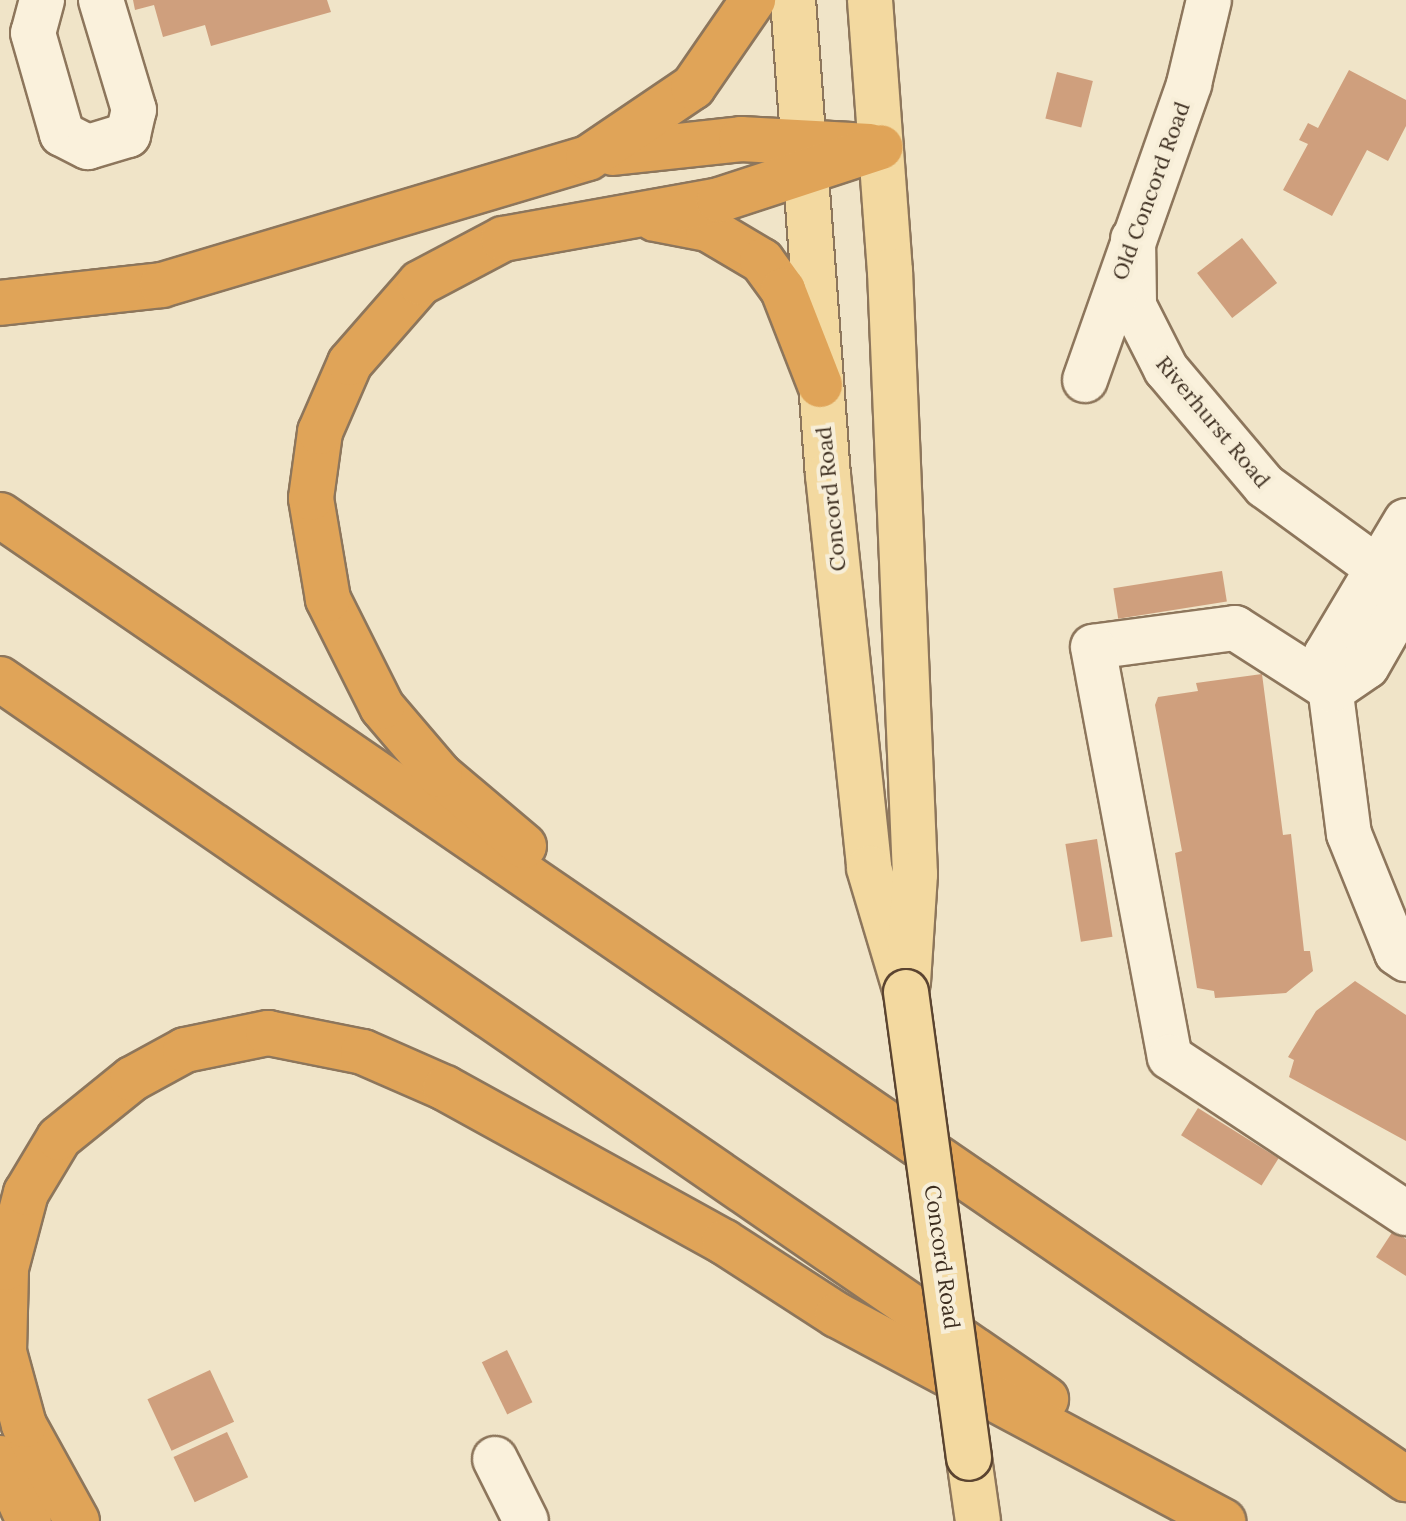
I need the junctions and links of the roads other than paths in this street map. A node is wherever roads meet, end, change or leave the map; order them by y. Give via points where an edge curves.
1 (42, 0) edge
2 (101, 0) edge
3 (753, 0) edge
4 (793, 0) edge
5 (870, 0) edge
6 (1209, 0) edge
7 (881, 147) junction
8 (804, 157) junction
9 (588, 158) junction
10 (630, 212) junction
11 (1133, 239) junction
12 (0, 303) edge
13 (1085, 380) dead end
14 (820, 385) junction
15 (0, 515) edge
16 (1406, 521) edge
17 (1390, 578) edge
18 (1406, 598) edge
19 (0, 679) edge
20 (1332, 690) junction
21 (1406, 959) edge
22 (906, 992) junction
23 (705, 1001) junction
24 (1406, 1213) edge
25 (0, 1458) edge
26 (495, 1459) dead end
27 (1406, 1479) edge
28 (29, 1521) edge
29 (77, 1521) edge
30 (526, 1521) edge
31 (978, 1521) edge
32 (1223, 1521) edge

1 - 2 street via 33,33 62,134 88,147 128,135 134,110
3 - 9 highway via 693,87
4 - 8 main road, Concord Road
5 - 7 main road, Concord Road
6 - 11 street, Old Concord Road via 1189,84
7 - 8 highway
7 - 22 main road, Concord Road via 915,874
8 - 9 highway via 694,141
8 - 10 highway via 719,200
8 - 14 main road, Concord Road
9 - 12 highway via 162,285
10 - 14 highway via 708,229 762,261 783,290
10 - 23 highway via 492,244 420,283 383,317 350,363 320,432 313,541 353,658 411,741 440,775
11 - 13 street, Old Concord Road
11 - 17 street, Riverhurst Road via 1134,306 1166,369 1265,486
14 - 22 main road, Concord Road via 869,868
15 - 23 highway
16 - 17 street
17 - 20 street via 1329,646
18 - 20 street via 1367,666
19 - 32 highway
20 - 21 street via 1349,834 1397,953
20 - 24 street via 1235,628 1093,647 1170,1057
22 - 31 main road, Concord Road, bridge
23 - 27 highway
25 - 28 highway
26 - 30 street
29 - 32 highway via 24,1425 4,1352 6,1268 26,1193 59,1138 132,1079 185,1050 268,1033 363,1052 445,1088 724,1242 837,1315

